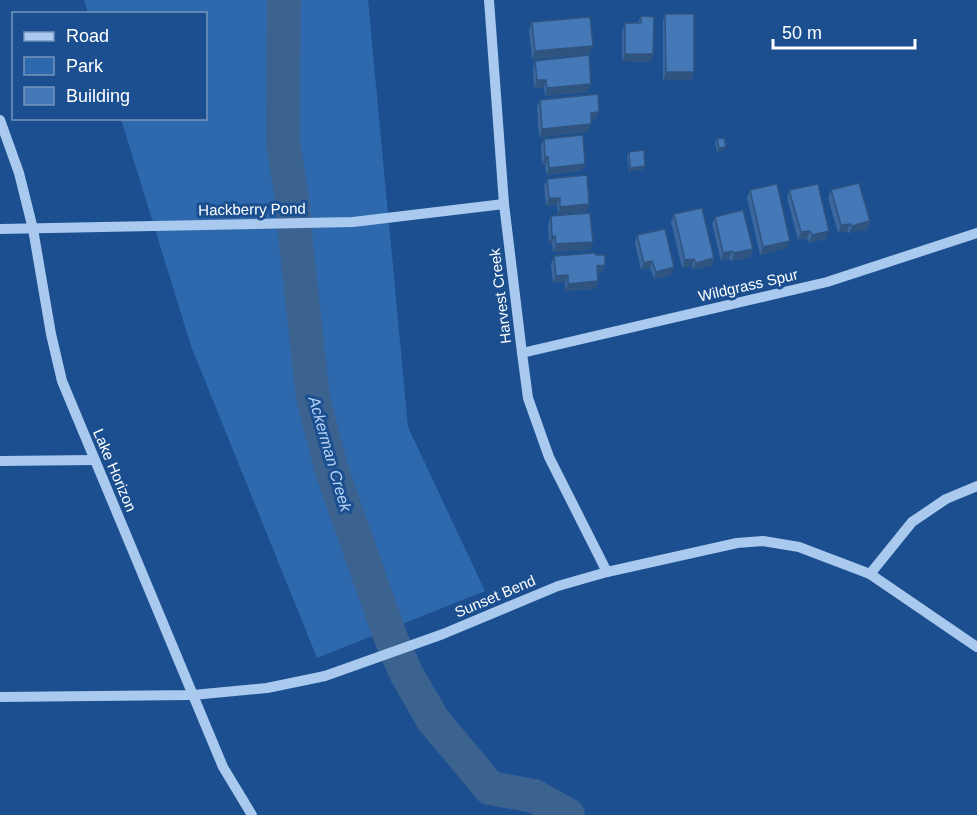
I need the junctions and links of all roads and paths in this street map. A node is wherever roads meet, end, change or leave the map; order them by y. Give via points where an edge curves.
1 (489, 0) edge
2 (0, 120) edge
3 (504, 204) junction
4 (0, 229) edge
5 (33, 229) junction
6 (977, 233) edge
7 (522, 353) junction
8 (95, 460) junction
9 (0, 461) edge
10 (977, 486) edge
11 (607, 572) junction
12 (870, 574) junction
13 (977, 646) edge
14 (193, 695) junction
15 (0, 697) edge
16 (252, 815) edge

1 - 3 street, Harvest Creek
2 - 5 street, Lake Horizon
3 - 5 street, Hackberry Pond via 353,222
3 - 7 street, Harvest Creek
4 - 5 street, Hackberry Pond
5 - 8 street, Lake Horizon via 62,381
6 - 7 street, Wildgrass Spur via 827,282
7 - 11 street, Harvest Creek via 528,398 549,457
8 - 9 street
8 - 14 street, Lake Horizon
10 - 12 street via 946,499 912,522
11 - 12 street, Sunset Bend via 737,543 763,541 799,547
11 - 14 street, Sunset Bend via 558,586 443,634 325,676 267,688
12 - 13 street, Sunset Bend
14 - 15 street, Sunset Bend
14 - 16 street, Lake Horizon via 223,767

